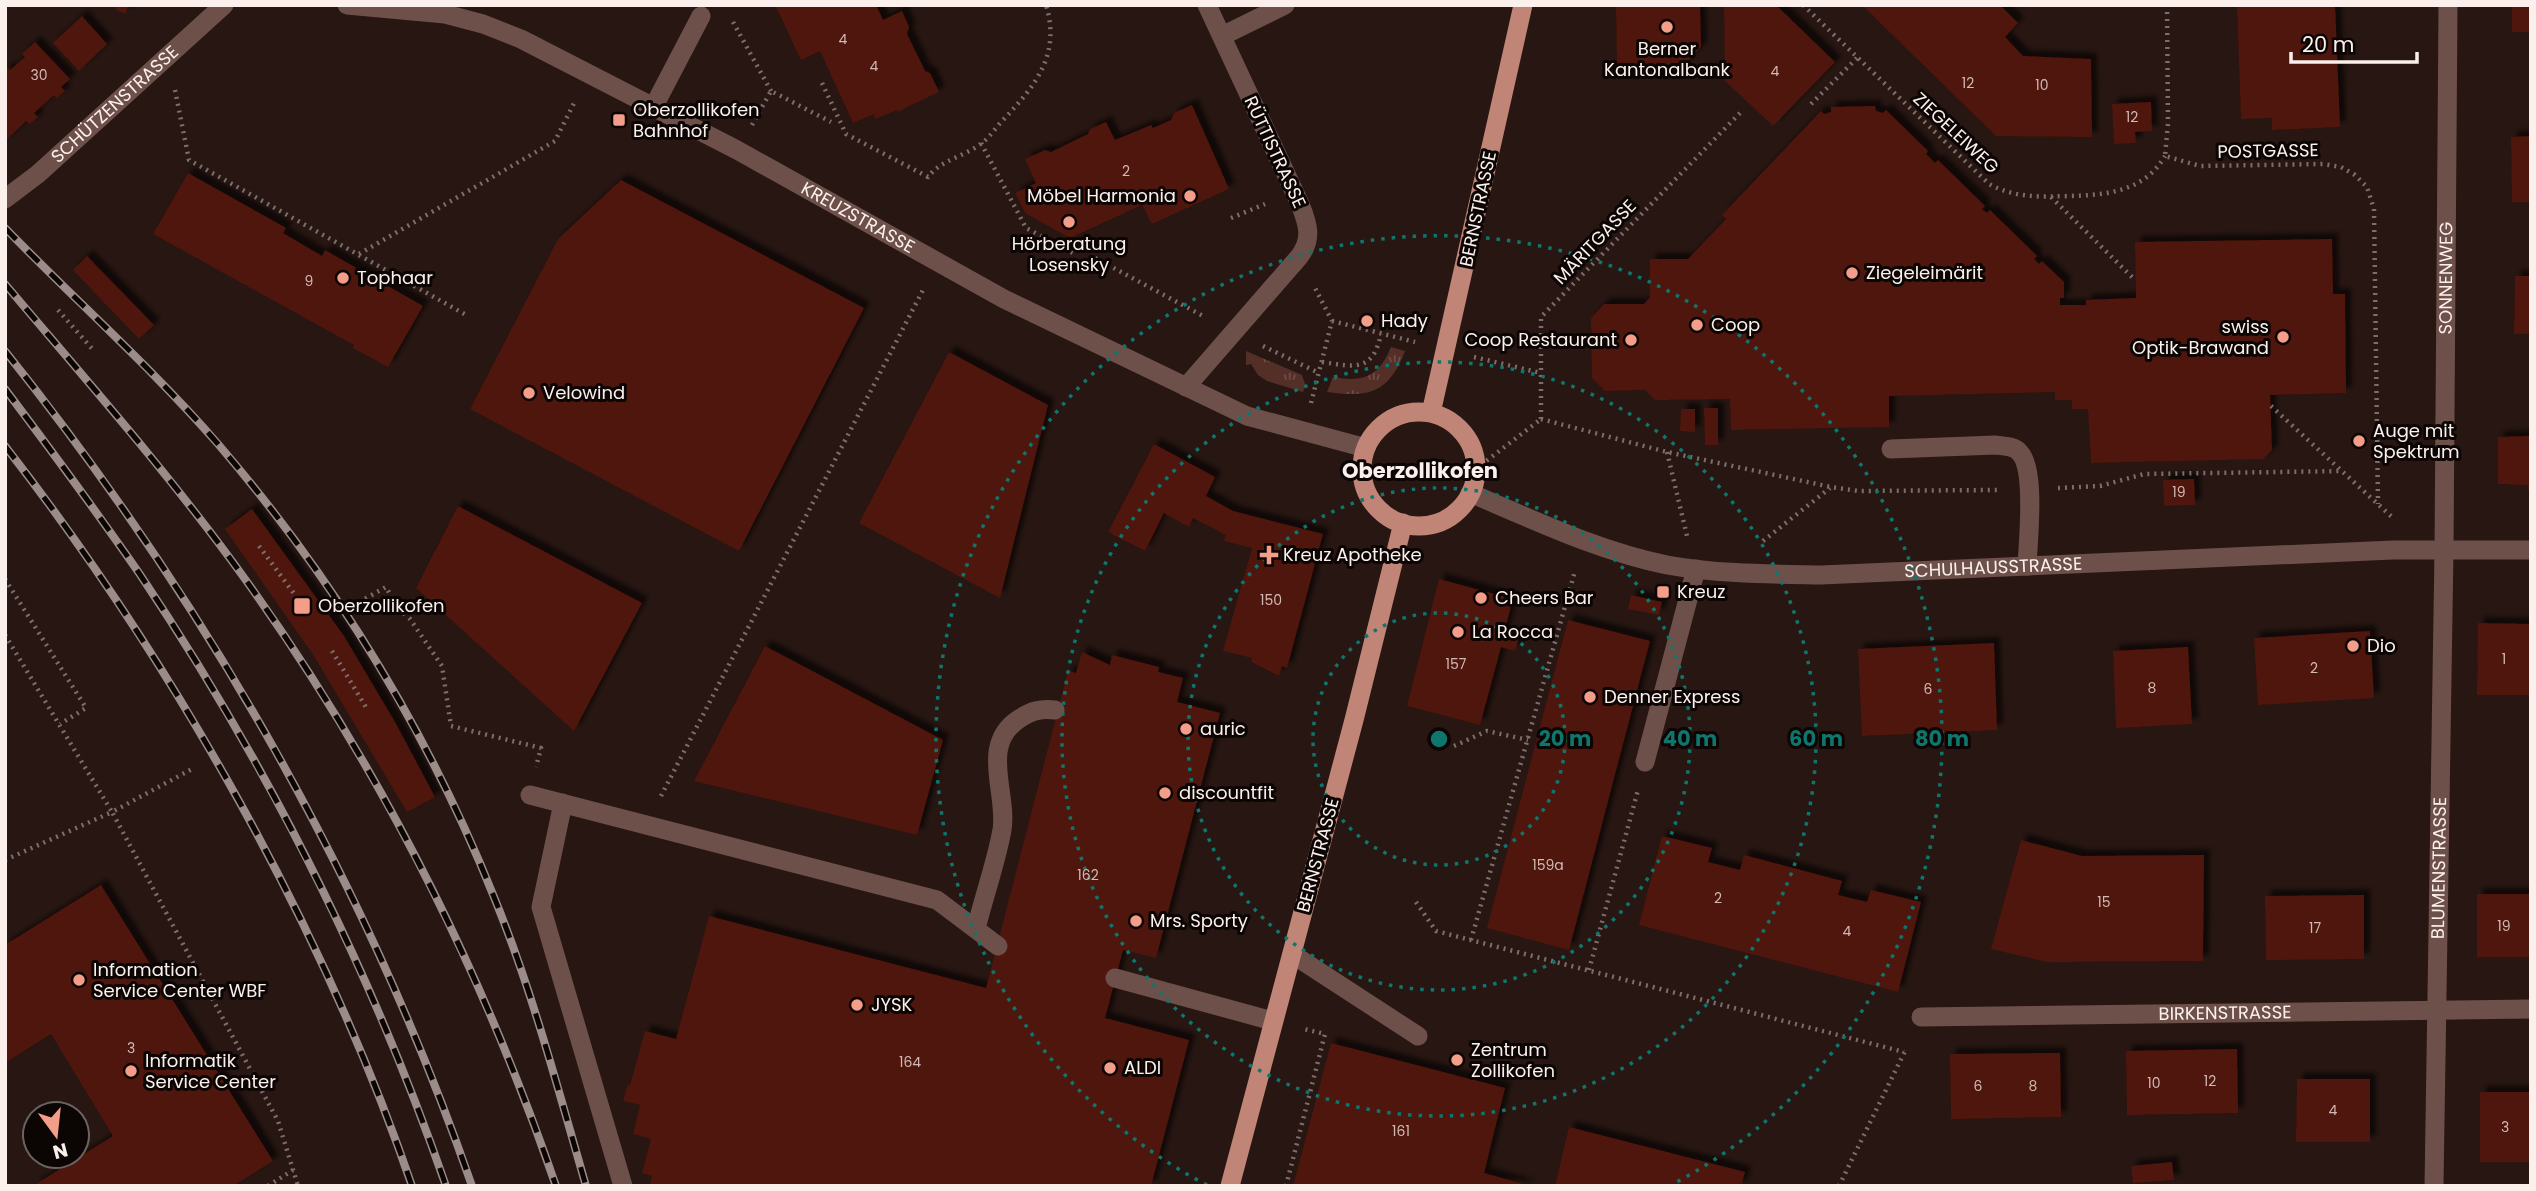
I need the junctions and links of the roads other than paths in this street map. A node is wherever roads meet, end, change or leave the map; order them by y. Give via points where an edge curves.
1 (224, 5) edge
2 (347, 5) edge
3 (1207, 5) edge
4 (1285, 5) edge
5 (1523, 5) edge
6 (2448, 5) edge
7 (701, 16) dead end
8 (1222, 36) junction
9 (654, 106) junction
10 (5, 200) edge
11 (1186, 387) junction
12 (1431, 413) junction
13 (1366, 448) junction
14 (1891, 449) dead end
15 (1470, 494) junction
16 (1403, 523) junction
17 (2444, 550) junction
18 (2531, 551) edge
19 (2027, 566) junction
20 (1696, 569) junction
21 (1055, 710) dead end
22 (1645, 762) road end
23 (530, 795) road end
24 (563, 803) junction
25 (976, 929) junction
26 (998, 946) dead end
27 (1292, 954) junction
28 (1115, 978) dead end
29 (2436, 1009) junction
30 (2531, 1009) edge
31 (1921, 1017) road end
32 (1273, 1021) junction
33 (1418, 1036) dead end
34 (623, 1186) edge
35 (1230, 1186) edge
36 (2434, 1186) edge

1 - 10 street, SCHÜTZENSTRASSE
2 - 9 street, KREUZSTRASSE via 445,14 483,24
3 - 8 street, RÜTTISTRASSE
4 - 8 street
5 - 12 main road, BERNSTRASSE
6 - 17 street, SONNENWEG
7 - 9 street
8 - 11 street, RÜTTISTRASSE via 1307,220 1309,240
9 - 11 street, KREUZSTRASSE via 1004,299
11 - 13 street, KREUZSTRASSE via 1247,416
12 - 13 main road via 1400,415 1374,434
12 - 15 main road via 1464,433 1475,456
13 - 16 main road via 1362,463 1368,494 1389,517
14 - 19 street via 1995,445 2020,452 2030,490
15 - 16 main road via 1464,505 1442,520 1430,525
15 - 20 street, SCHULHAUSSTRASSE via 1584,540
16 - 27 main road, BERNSTRASSE
17 - 18 street, SCHULHAUSSTRASSE
17 - 19 street, SCHULHAUSSTRASSE
17 - 29 street, BLUMENSTRASSE
19 - 20 street, SCHULHAUSSTRASSE via 1821,575
20 - 22 street
21 - 25 street via 1032,712 1017,720 1005,732 999,748 996,764 1002,828
23 - 24 street
24 - 25 street via 937,900
24 - 34 street via 541,907
25 - 26 street
27 - 32 main road, BERNSTRASSE
27 - 33 street
28 - 32 street
29 - 30 street, BIRKENSTRASSE
29 - 31 street, BIRKENSTRASSE
29 - 36 street, BLUMENSTRASSE
32 - 35 main road, BERNSTRASSE

